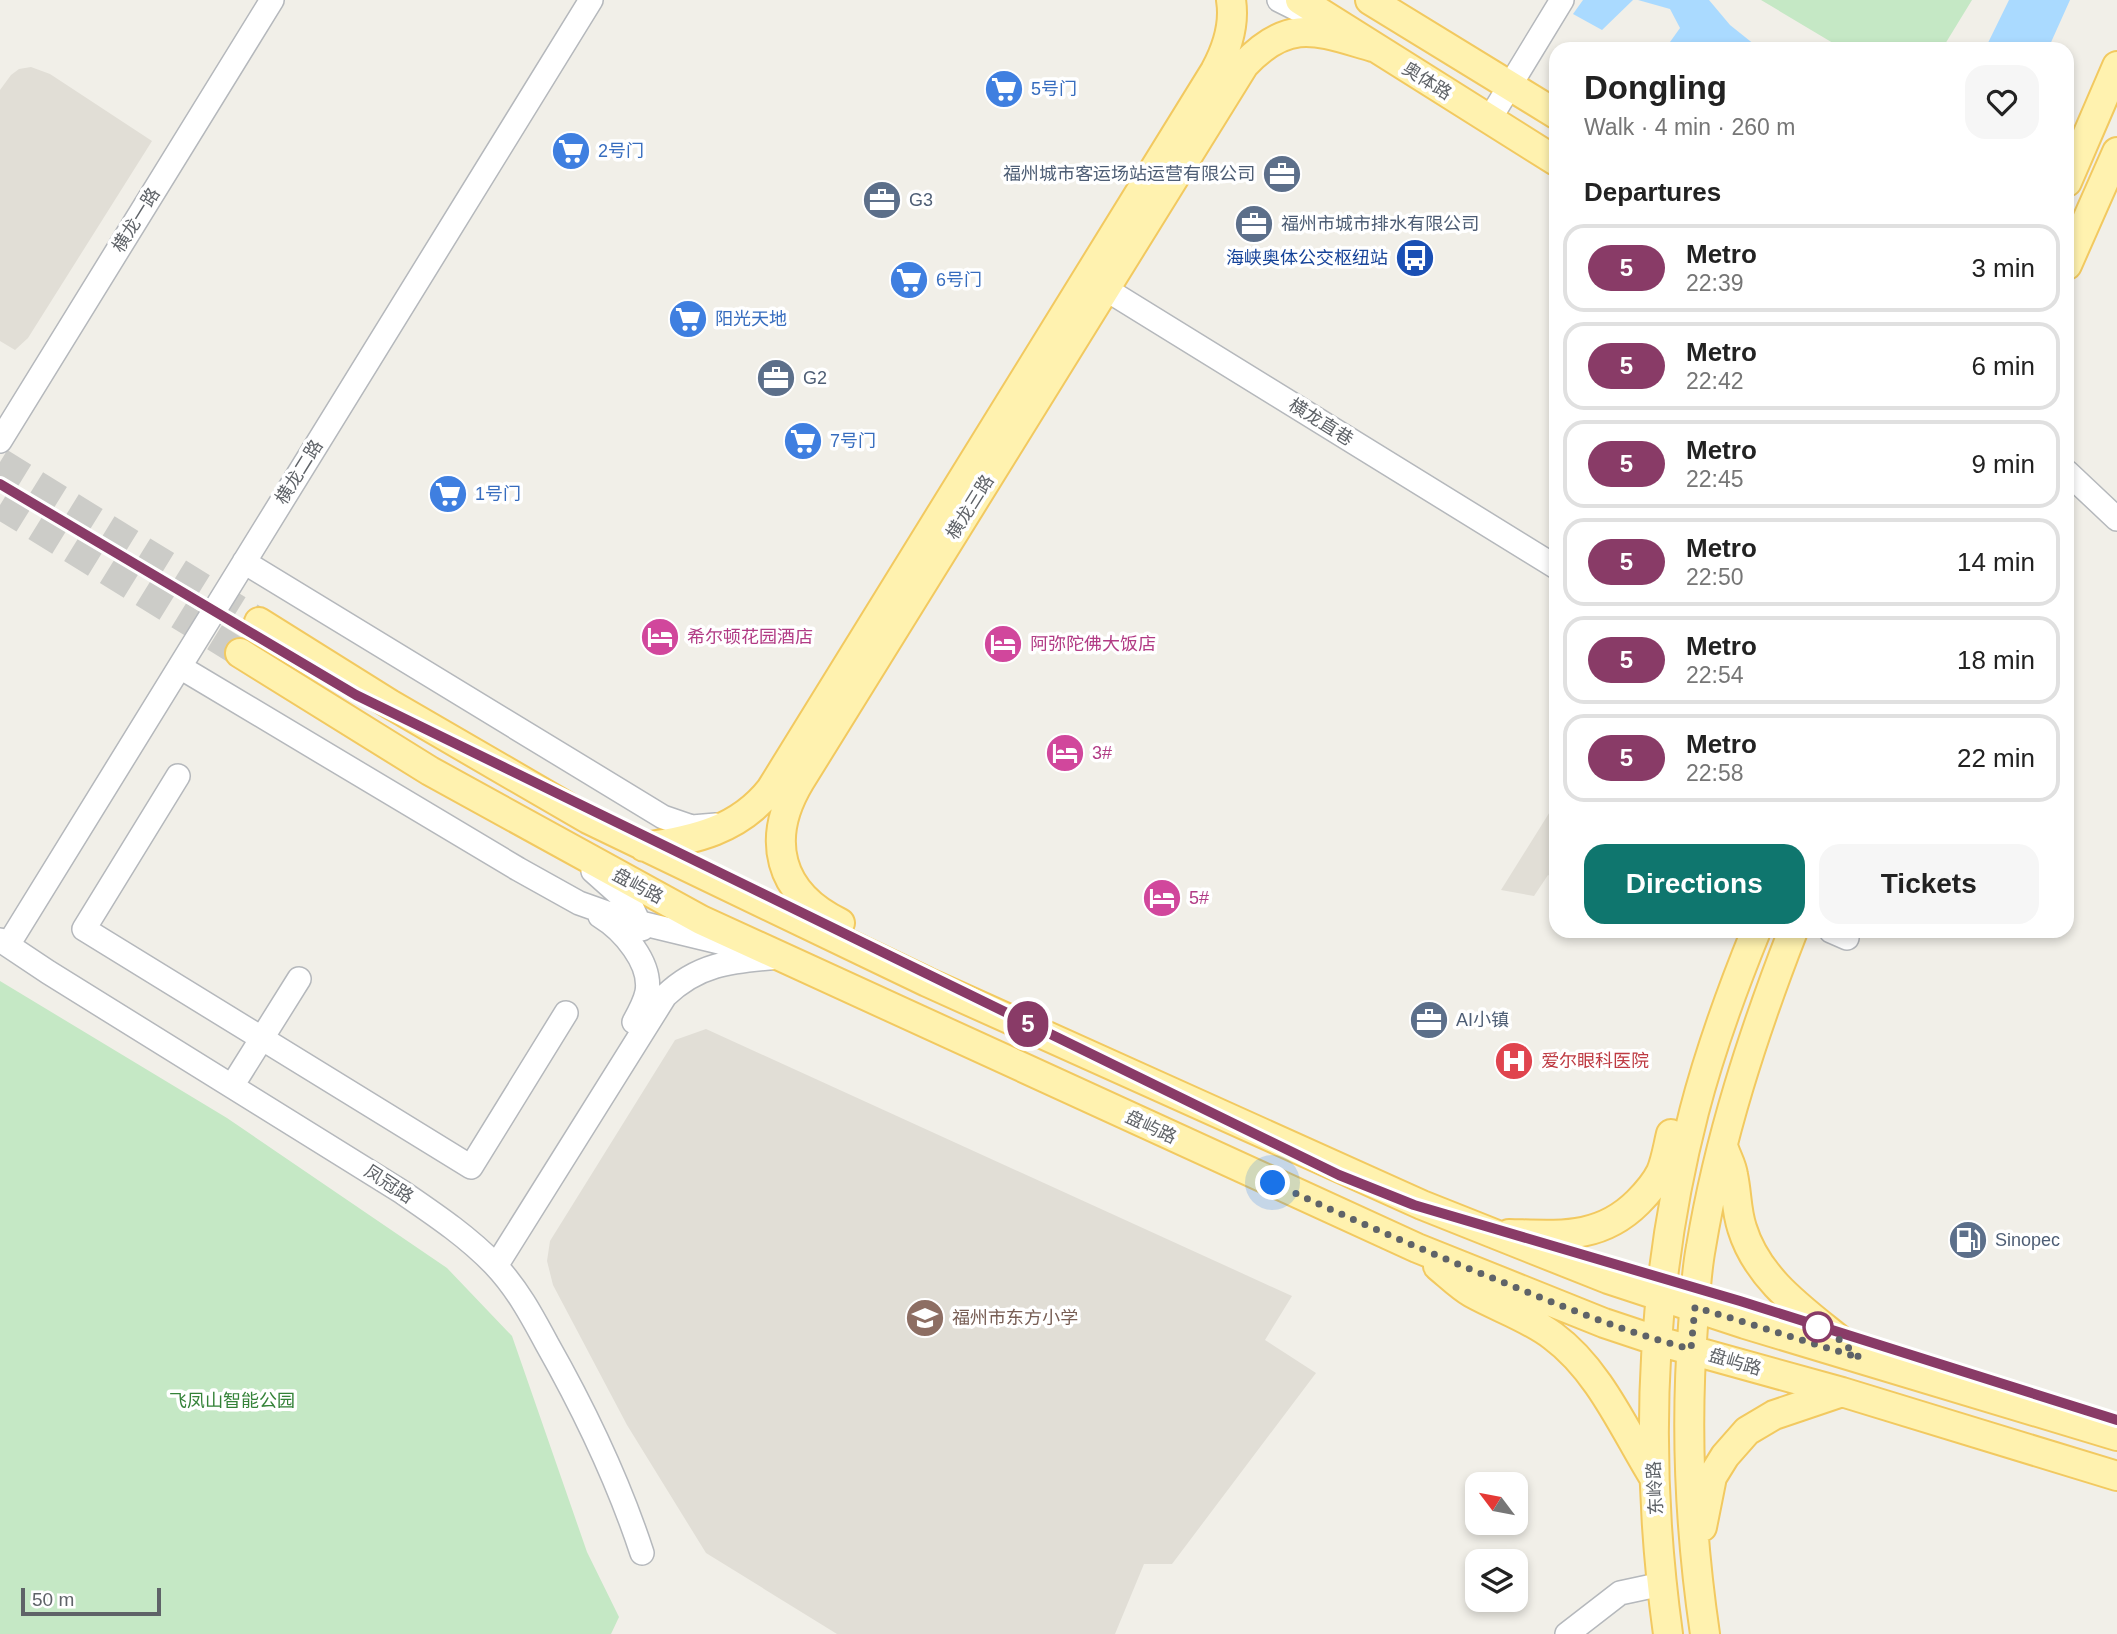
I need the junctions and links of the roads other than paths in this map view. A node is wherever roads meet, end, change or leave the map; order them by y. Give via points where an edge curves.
1 (272, 0) edge
2 (590, 0) edge
3 (1231, 0) edge
4 (1279, 0) edge
5 (1300, 0) edge
6 (1370, 0) edge
7 (1562, 0) edge
8 (1373, 47) junction
9 (2117, 66) edge
10 (1510, 86) junction
11 (1549, 110) edge
12 (1489, 120) junction
13 (2117, 152) edge
14 (1549, 157) edge
15 (2074, 166) edge
16 (2074, 249) edge
17 (1096, 283) junction
18 (6, 416) edge
19 (0, 441) edge
20 (2074, 479) edge
21 (2117, 519) edge
22 (244, 562) junction
23 (1549, 563) edge
24 (259, 622) tunnel mouth
25 (240, 653) tunnel mouth
26 (180, 667) junction
27 (178, 776) dead end
28 (740, 819) junction
29 (555, 841) junction
30 (644, 847) junction
31 (579, 903) junction
32 (640, 922) junction
33 (1753, 938) edge
34 (1790, 938) edge
35 (4, 942) edge
36 (780, 957) junction
37 (646, 976) junction
38 (299, 979) dead end
39 (984, 1008) junction
40 (566, 1013) dead end
41 (261, 1038) junction
42 (1706, 1072) junction
43 (232, 1086) junction
44 (1723, 1145) junction
45 (1489, 1233) junction
46 (1417, 1248) junction
47 (492, 1262) junction
48 (1662, 1297) junction
49 (1695, 1307) junction
50 (1658, 1340) junction
51 (1691, 1349) junction
52 (1860, 1358) junction
53 (1842, 1392) junction
54 (2117, 1436) edge
55 (1653, 1476) junction
56 (2117, 1476) edge
57 (642, 1553) dead end
58 (1695, 1561) junction
59 (1662, 1584) junction
60 (1567, 1634) edge
61 (1668, 1634) edge
62 (1705, 1634) edge

1 - 18 street, 横龙一路
2 - 22 street, 横龙二路
3 - 17 main road, 横龙三路 via 1231,27 1223,57
4 - 8 street
5 - 8 main road, 奥体路
6 - 10 main road
7 - 10 street
8 - 12 main road, 奥体路
8 - 17 main road, 横龙三路 via 1311,31 1278,37 1264,46 1236,77
9 - 15 main road
10 - 11 main road
10 - 12 street
12 - 14 main road, 奥体路
13 - 16 main road
17 - 23 street, 横龙直巷
17 - 28 main road, 横龙三路 via 780,775
17 - 39 main road, 横龙三路 via 791,797 782,830 780,848 786,872 805,901 912,960
18 - 19 street, 横龙一路
20 - 21 street
22 - 26 street, 横龙二路
22 - 28 street via 663,817 692,827
24 - 30 main road via 491,764
25 - 29 main road, 盘屿路 via 430,771
26 - 31 street
26 - 35 street, 横龙二路
27 - 41 street via 84,929
28 - 30 main road, 横龙三路 via 696,838
29 - 32 street via 622,895
29 - 36 main road, 盘屿路
30 - 39 main road
31 - 32 street
31 - 37 street via 621,931
32 - 36 street
32 - 37 street
33 - 42 main road
34 - 44 main road, 东岭路 via 1750,1045
35 - 43 street, 凤冠路
36 - 46 main road, 盘屿路
36 - 47 street via 714,965 687,977 666,996
37 - 47 street via 645,999 633,1024
38 - 41 street
39 - 45 main road
40 - 41 street via 471,1167
41 - 43 street
42 - 45 main road via 1674,1120 1662,1169 1652,1188 1631,1209 1587,1233
42 - 48 main road, 东岭路 via 1679,1180
43 - 47 street, 凤冠路 via 402,1192
44 - 49 main road, 东岭路 via 1700,1249
44 - 52 main road via 1733,1174 1735,1205 1757,1260 1775,1286
45 - 48 main road
46 - 50 main road, 盘屿路
46 - 55 main road via 1470,1292 1554,1336 1611,1406
47 - 57 street, 凤冠路 via 520,1297 572,1388
48 - 49 main road
48 - 50 main road, 东岭路
49 - 51 main road, 东岭路
49 - 52 main road
50 - 51 main road, 盘屿路
50 - 55 main road, 东岭路
51 - 53 main road, 盘屿路
51 - 58 main road, 东岭路 via 1688,1423
52 - 54 main road
53 - 56 main road, 盘屿路
53 - 58 main road via 1774,1415 1747,1431 1725,1456 1712,1477
55 - 59 main road, 东岭路
58 - 62 main road, 东岭路
59 - 60 street via 1620,1592
59 - 61 main road, 东岭路

